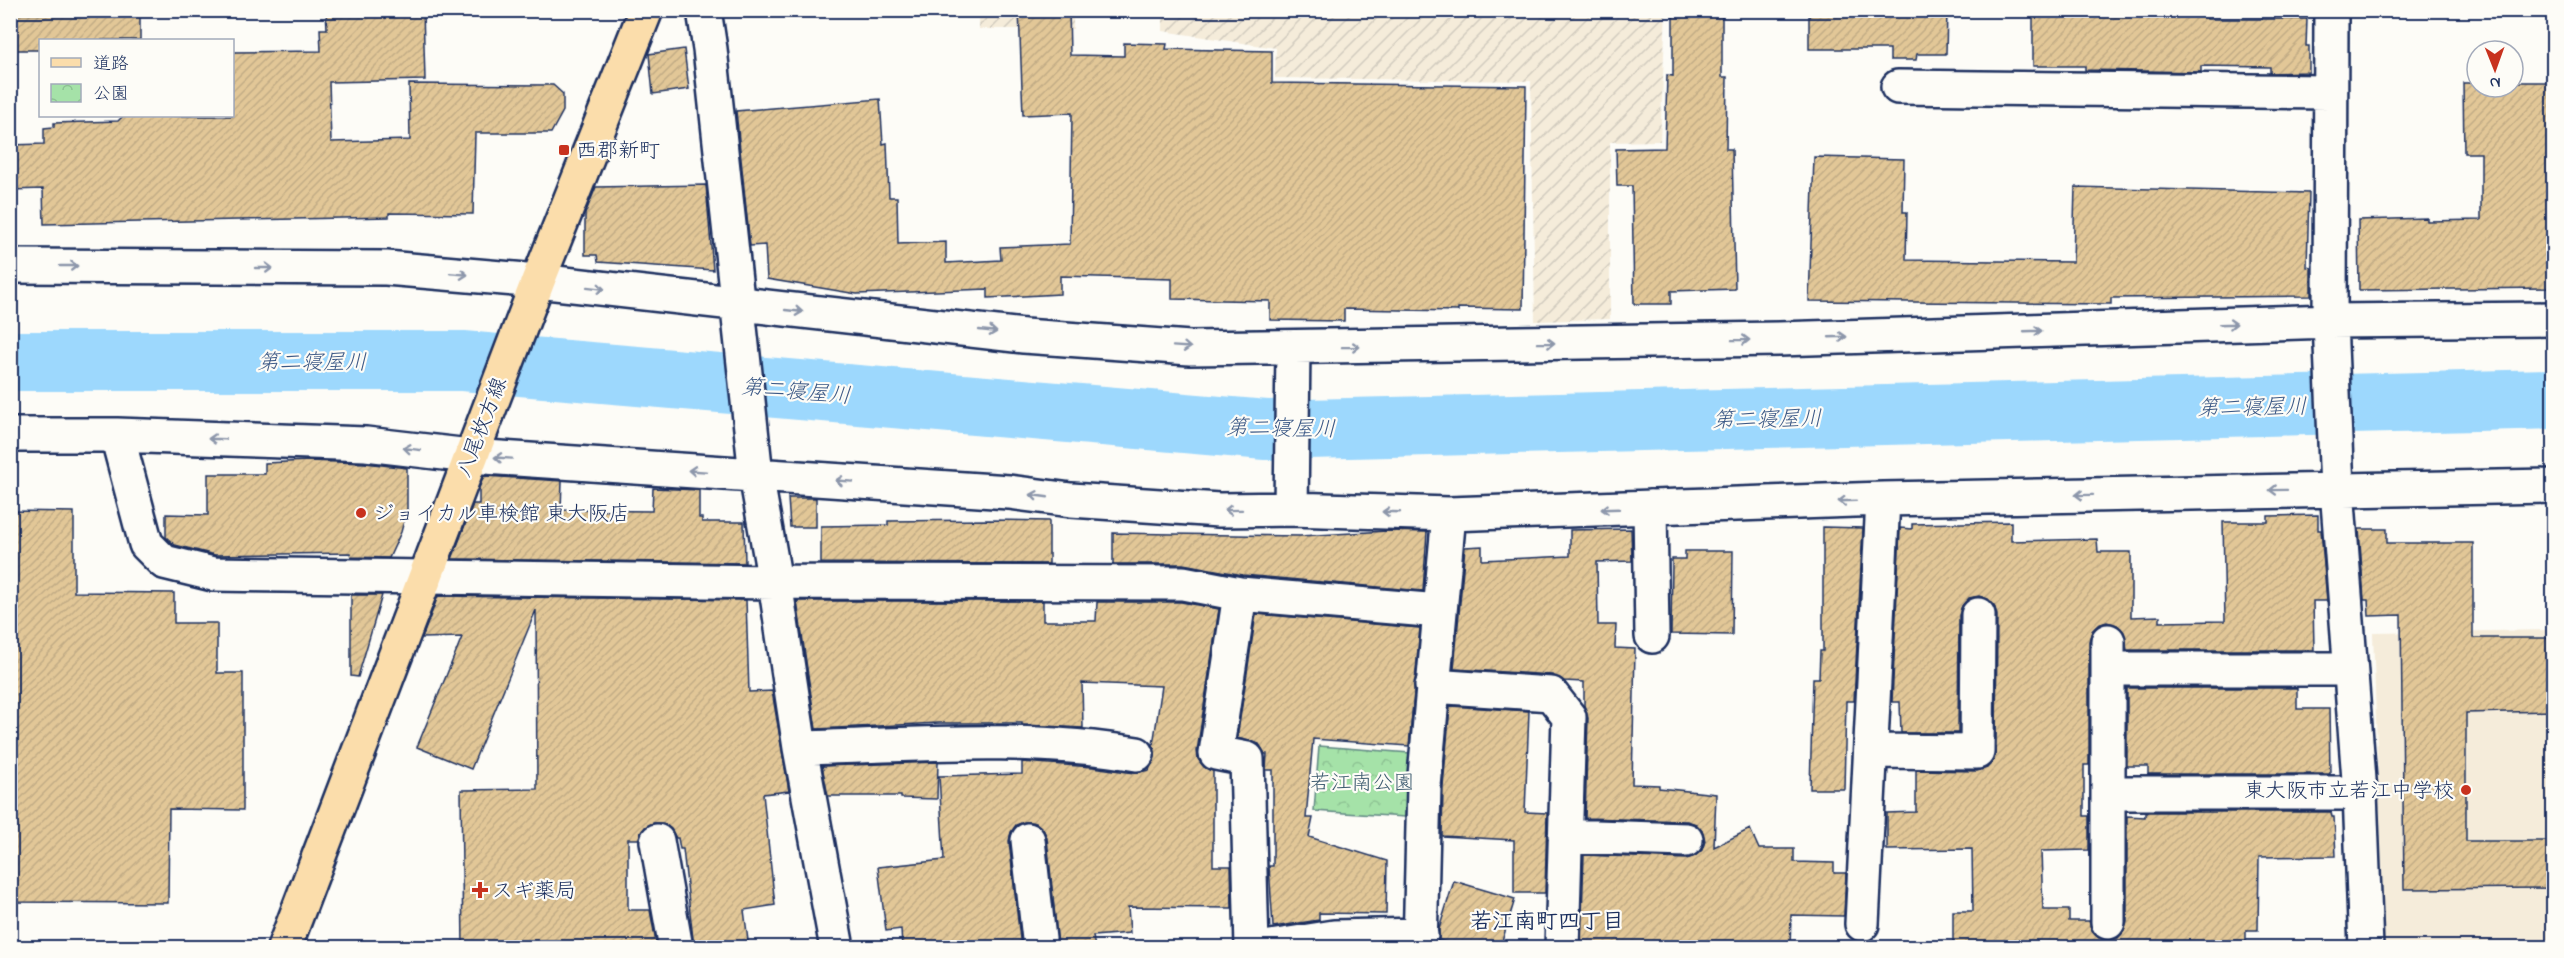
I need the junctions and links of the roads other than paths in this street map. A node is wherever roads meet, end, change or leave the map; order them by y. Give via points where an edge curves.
1 (646, 10) edge
2 (704, 10) edge
3 (2331, 10) edge
4 (1898, 87) dead end
5 (2331, 92) junction
6 (10, 266) edge
7 (533, 293) junction
8 (736, 304) junction
9 (2553, 319) edge
10 (2330, 321) junction
11 (1293, 348) junction
12 (10, 435) edge
13 (117, 435) junction
14 (473, 448) junction
15 (756, 475) junction
16 (2553, 486) edge
17 (2337, 489) junction
18 (1883, 500) junction
19 (1650, 507) junction
20 (1292, 509) junction
21 (1449, 514) junction
22 (424, 577) junction
23 (775, 582) junction
24 (1240, 594) junction
25 (1439, 611) junction
26 (1978, 615) dead end
27 (1652, 636) dead end
28 (2350, 669) junction
29 (1432, 686) junction
30 (800, 748) junction
31 (1871, 751) junction
32 (1137, 754) dead end
33 (2109, 793) junction
34 (2360, 793) junction
35 (1565, 836) junction
36 (1028, 840) dead end
37 (1686, 840) dead end
38 (657, 841) dead end
39 (2108, 922) dead end
40 (1862, 924) dead end
41 (1420, 941) edge
42 (284, 948) edge
43 (676, 948) edge
44 (837, 948) edge
45 (1040, 948) edge
46 (1252, 948) edge
47 (1264, 948) edge
48 (1562, 948) edge
49 (2366, 948) edge

1 - 7 main road, 八尾枚方線
2 - 8 street
3 - 5 street
4 - 5 street
5 - 10 street
6 -> 7 street via 386,268
7 -> 8 street
7 - 14 main road, 八尾枚方線
8 -> 11 street via 1024,336 1190,348
8 - 15 street
9 - 10 street
11 -> 10 street via 1791,339
10 - 17 street
11 - 20 street
12 - 13 street
14 -> 13 street
13 - 22 street via 146,544 164,562 213,574
15 -> 14 street
14 - 22 main road, 八尾枚方線
20 -> 15 street via 1219,510
15 - 23 street
16 - 17 street
17 -> 18 street
17 - 28 street
18 -> 19 street
18 - 31 street
19 -> 21 street
19 - 27 street
21 -> 20 street
21 - 25 street
22 - 23 street
22 - 42 main road, 八尾枚方線
23 - 24 street via 1183,583
23 - 30 street
24 - 25 street
24 - 46 street via 1216,753 1247,759
25 - 29 street
26 - 31 street via 1977,752
28 - 33 street via 2108,655
28 - 34 street
29 - 35 street via 1551,694 1569,717
29 - 41 street via 1424,786
30 - 32 street via 985,742 1086,746
30 - 44 street
31 - 40 street
33 - 34 street
33 - 39 street
34 - 49 street
35 - 37 street
35 - 48 street
36 - 45 street
38 - 43 street
41 - 47 street via 1334,937

